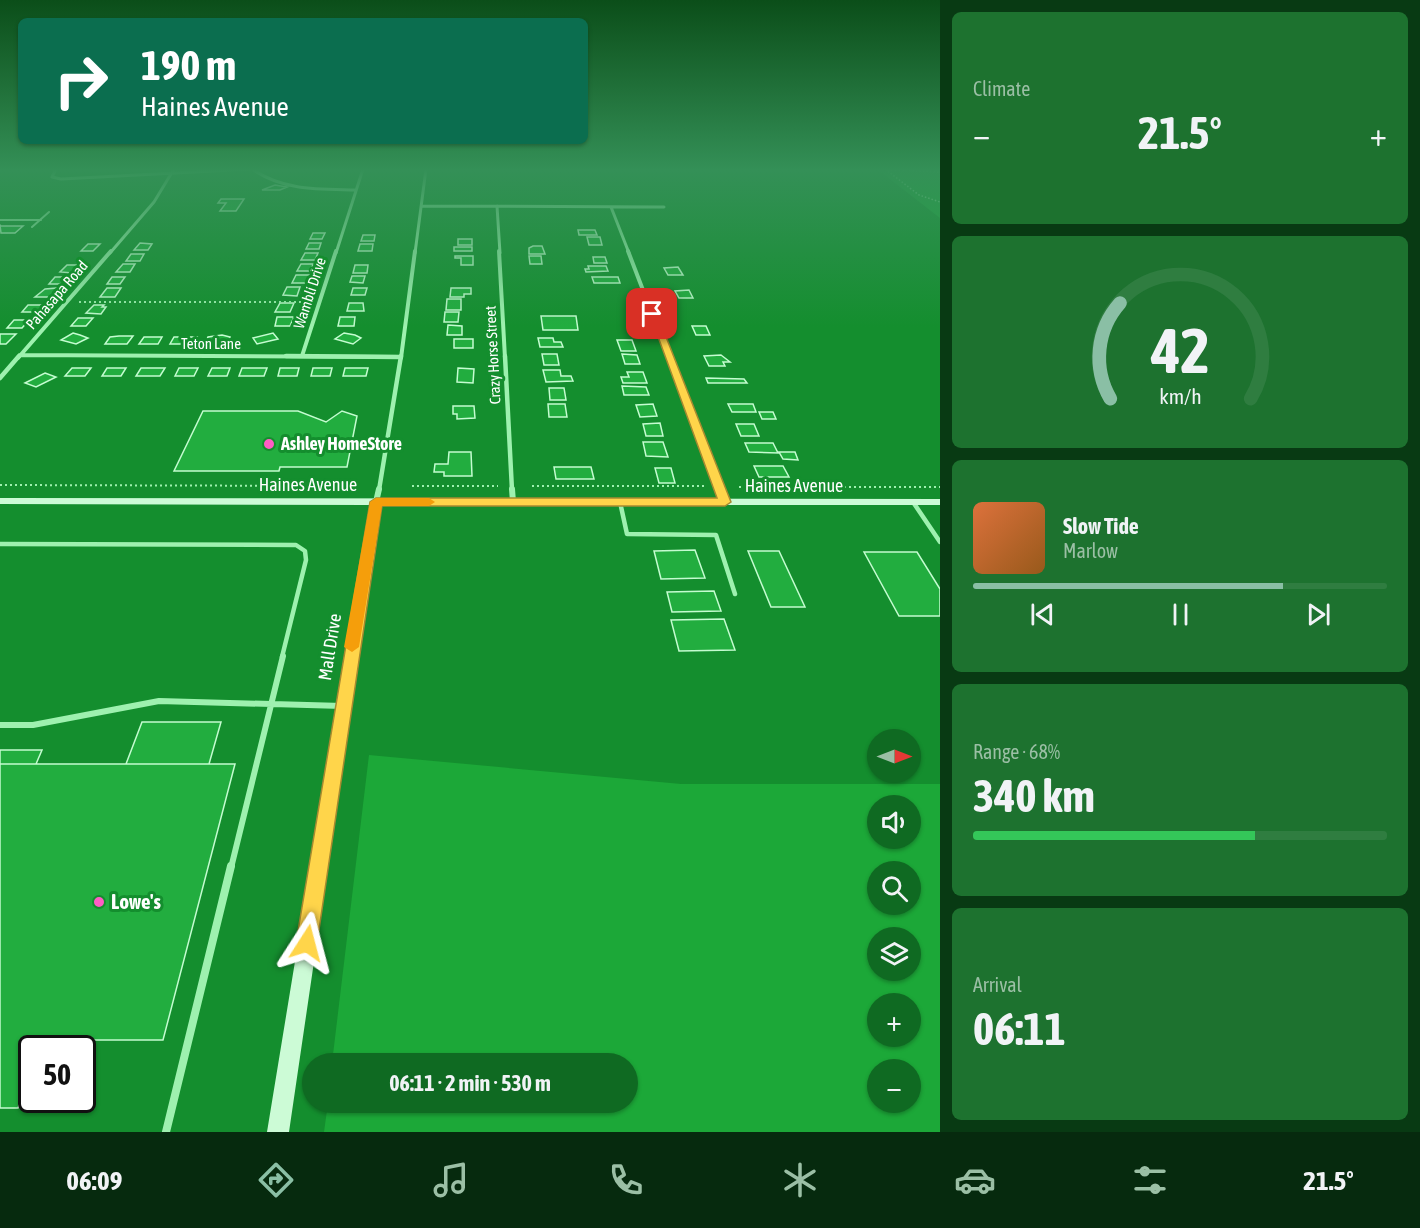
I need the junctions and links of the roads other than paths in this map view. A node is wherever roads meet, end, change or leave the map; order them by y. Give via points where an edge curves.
1 (38, 222) edge
2 (137, 222) edge
3 (346, 222) edge
4 (420, 222) edge
5 (498, 222) edge
6 (617, 222) edge
7 (32, 227) dead end
8 (20, 355) junction
9 (302, 356) junction
10 (401, 357) junction
11 (0, 378) edge
12 (0, 501) edge
13 (376, 502) junction
14 (513, 502) junction
15 (620, 502) junction
16 (725, 502) junction
17 (913, 502) junction
18 (940, 502) edge
19 (940, 542) edge
20 (0, 544) edge
21 (735, 594) dead end
22 (270, 705) junction
23 (343, 706) junction
24 (0, 725) edge
25 (166, 1132) edge
26 (278, 1132) edge

1 - 7 lane
2 - 8 street, Pahasapa Road
3 - 9 street, Wambli Drive
4 - 10 street, Mall Drive
5 - 14 street, Crazy Horse Street
6 - 16 street
8 - 9 street, Teton Lane
8 - 11 street, Pahasapa Road
9 - 10 street, Teton Lane
10 - 13 street, Mall Drive
12 - 13 main road, Haines Avenue
13 - 14 main road, Haines Avenue
13 - 23 main road, Mall Drive
14 - 15 main road, Haines Avenue
15 - 16 main road, Haines Avenue
15 - 21 lane via 627,534 716,535
16 - 17 main road, Haines Avenue
17 - 18 main road, Haines Avenue
17 - 19 lane
20 - 22 lane via 297,544 306,560
22 - 23 lane
22 - 24 lane via 159,701 33,725
22 - 25 lane
23 - 26 main road, Mall Drive

